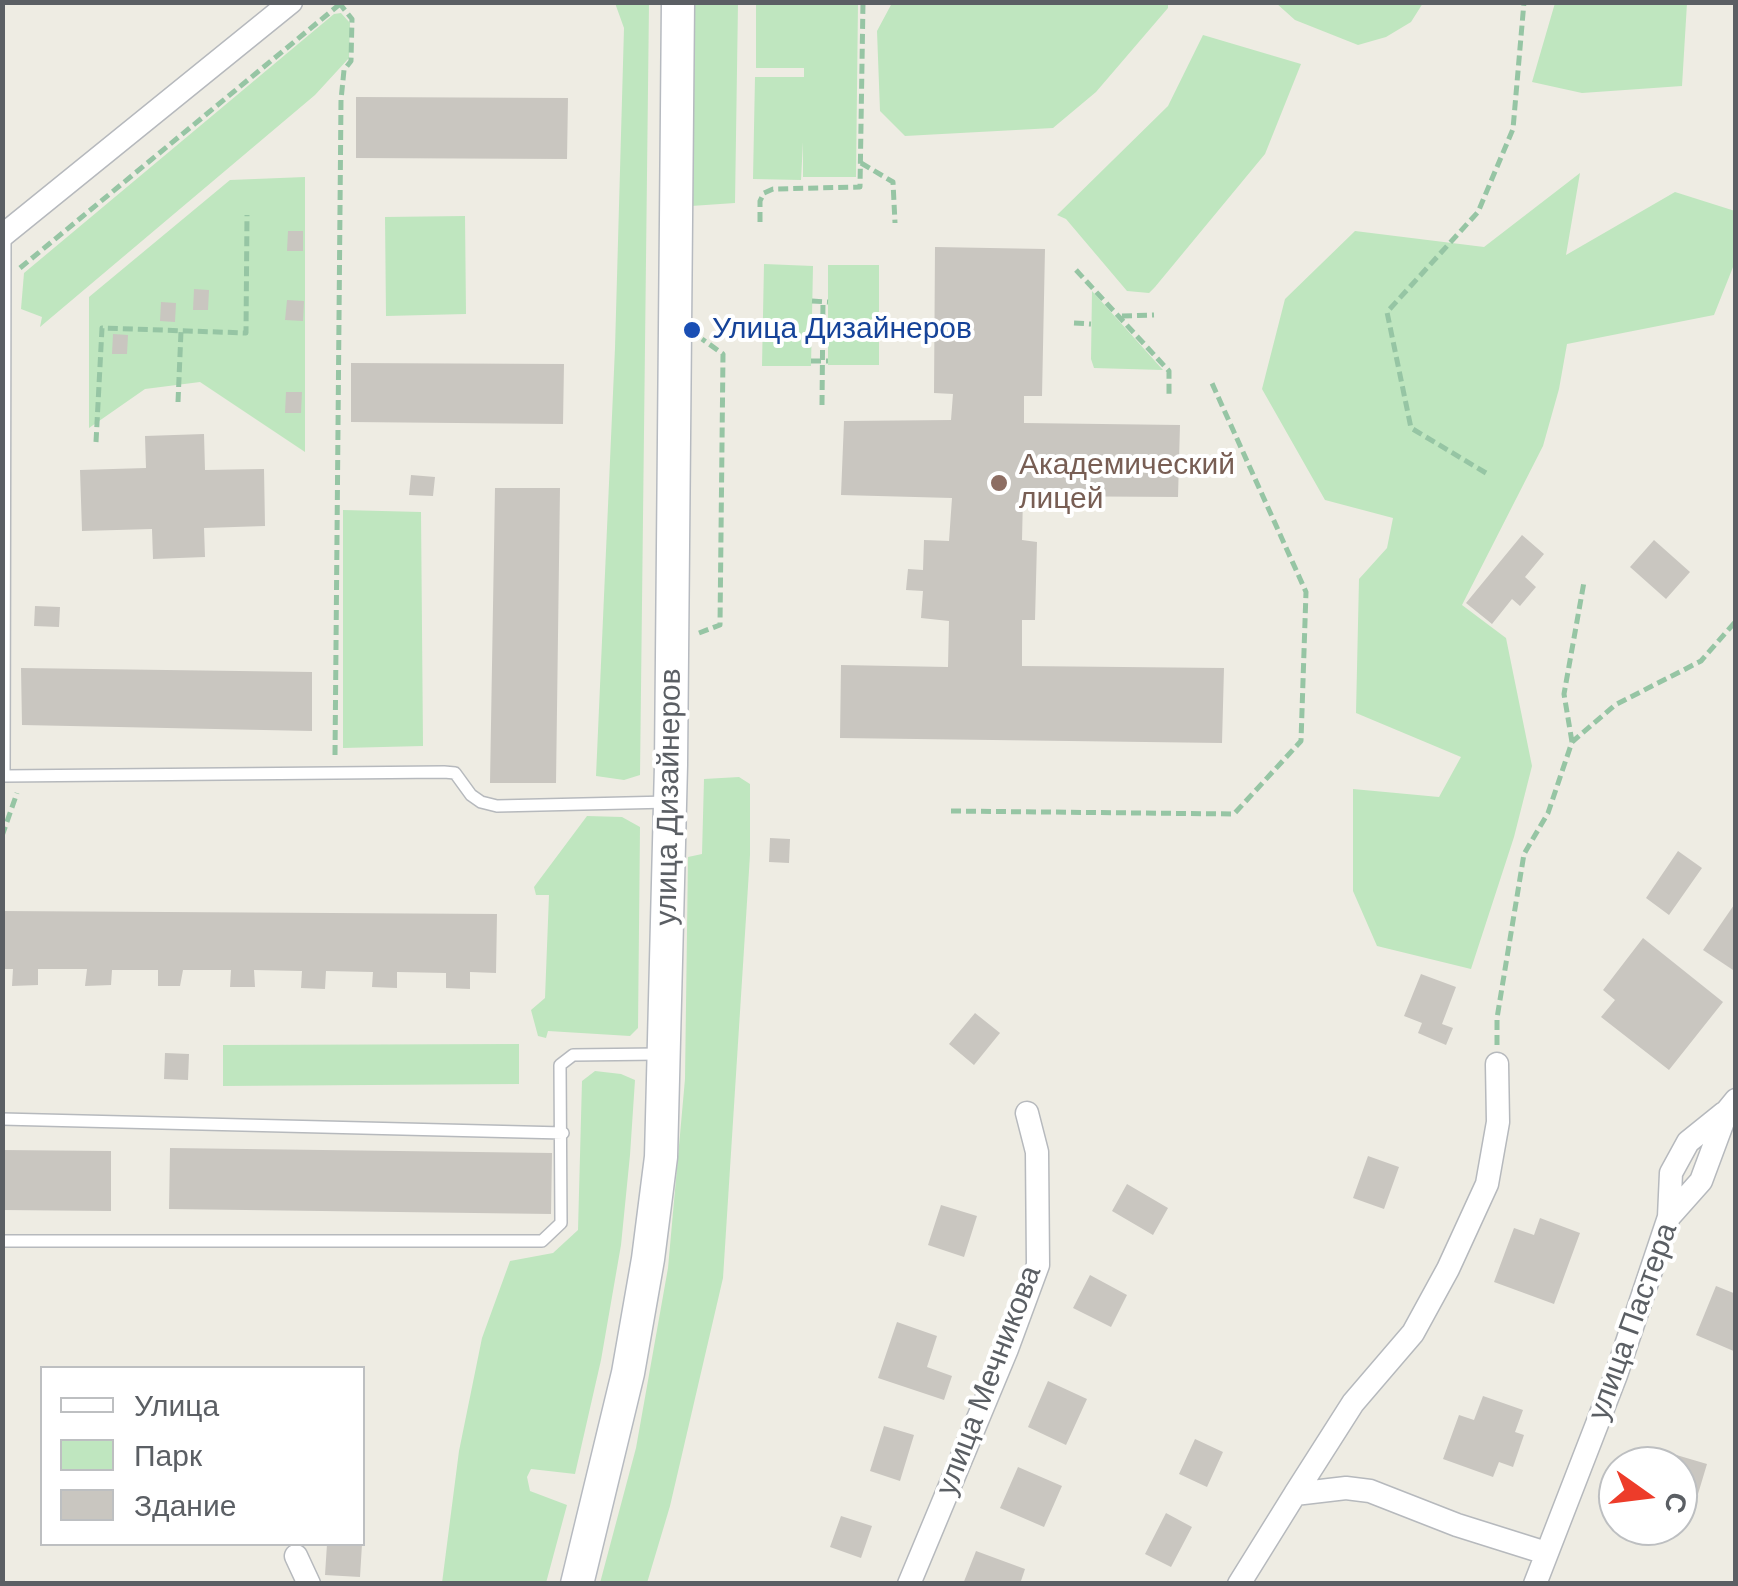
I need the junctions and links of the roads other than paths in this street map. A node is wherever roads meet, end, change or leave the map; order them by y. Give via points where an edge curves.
1 (291, 2) edge
2 (678, 2) edge
3 (4, 236) edge
4 (3, 282) edge
5 (670, 802) junction
6 (666, 1054) junction
7 (1497, 1064) road end
8 (1731, 1106) edge
9 (1027, 1114) dead end
10 (2, 1119) edge
11 (563, 1133) junction
12 (2, 1240) edge
13 (1296, 1494) junction
14 (1546, 1553) junction
15 (296, 1556) dead end
16 (308, 1584) edge
17 (577, 1584) edge
18 (909, 1584) edge
19 (1238, 1584) edge
20 (1535, 1584) edge

1 - 3 street
2 - 5 street, улица Дизайнеров
3 - 4 lane
4 - 5 lane via 4,776 455,773 471,795 497,806
5 - 6 street, улица Дизайнеров
6 - 11 lane via 573,1054 560,1065
6 - 17 street, улица Дизайнеров via 648,1259
7 - 13 street via 1498,1122 1487,1184 1448,1269 1413,1333 1353,1404
8 - 14 street, улица Пастера via 1700,1180 1669,1216
9 - 18 street, улица Мечникова via 1036,1152 1038,1265
10 - 11 lane
11 - 12 lane via 561,1222 542,1241
13 - 14 street via 1370,1491
13 - 19 street
14 - 20 street, улица Пастера
15 - 16 street

